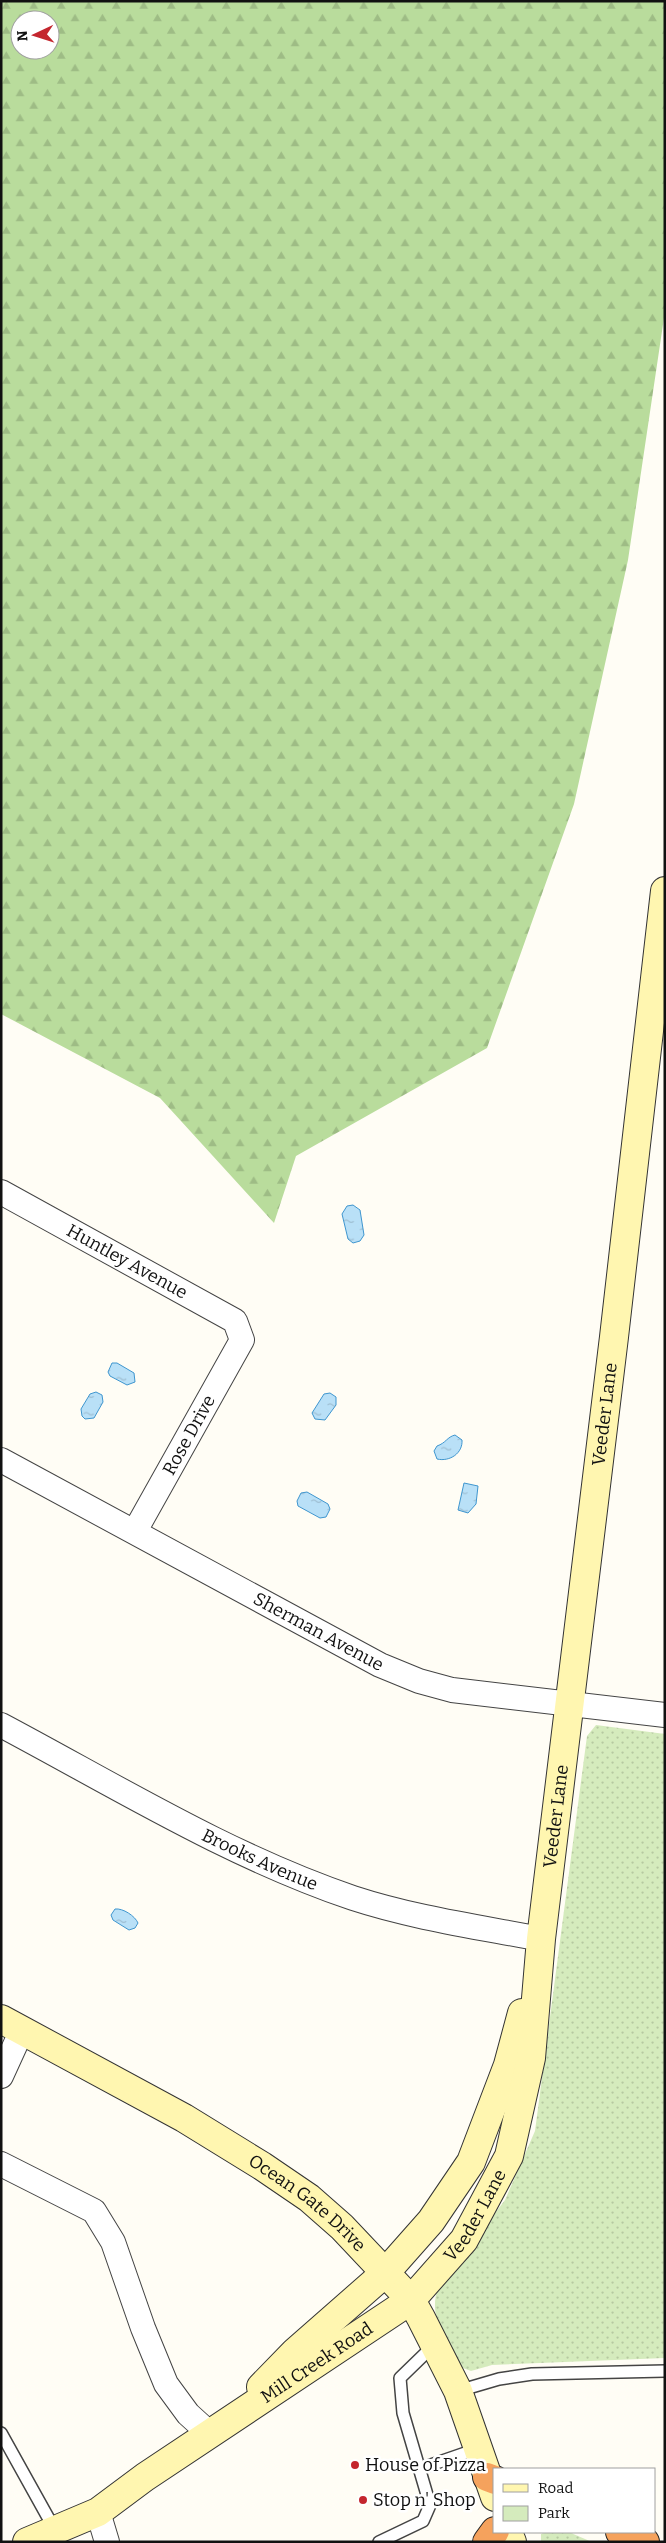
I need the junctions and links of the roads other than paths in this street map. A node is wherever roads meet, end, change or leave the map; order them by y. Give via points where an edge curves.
1 (665, 891) edge
2 (1, 1192) edge
3 (242, 1340) joint
4 (1, 1460) edge
5 (135, 1531) junction
6 (571, 1705) junction
7 (665, 1715) edge
8 (1, 1725) edge
9 (541, 1939) junction
10 (12, 2025) edge
11 (1, 2076) edge
12 (1, 2164) edge
13 (385, 2273) junction
14 (411, 2300) junction
15 (434, 2345) junction
16 (665, 2371) edge
17 (458, 2391) junction
18 (217, 2429) junction
19 (1, 2433) edge
20 (478, 2449) junction
21 (419, 2469) junction
22 (492, 2485) edge
23 (98, 2512) junction
24 (56, 2531) junction
25 (622, 2533) edge
26 (27, 2542) edge
27 (107, 2542) edge
28 (379, 2542) edge
29 (645, 2542) edge

1 - 6 street, Veeder Lane
2 - 3 street, Huntley Avenue via 234,1321
3 - 5 street, Rose Drive
4 - 5 street, Sherman Avenue
5 - 6 street, Sherman Avenue via 380,1665 419,1681 452,1690
6 - 7 street, Sherman Avenue
6 - 9 street, Veeder Lane
8 - 9 street, Brooks Avenue via 235,1850 353,1898 413,1914
9 - 13 street, Veeder Lane via 508,2065 471,2162 431,2221
9 - 14 street, Veeder Lane via 531,2058 509,2156 464,2240
10 - 11 street
10 - 13 street, Ocean Gate Drive via 184,2118 262,2166 309,2198 342,2227
12 - 18 street via 94,2211 113,2242 166,2384 188,2414
13 - 14 street, Ocean Gate Drive
13 - 18 street, Mill Creek Road via 295,2352
14 - 15 street, Ocean Gate Drive
14 - 18 street, Mill Creek Road
15 - 17 street, Ocean Gate Drive
15 - 21 lane via 400,2378 403,2412
16 - 17 lane via 532,2374 499,2378
17 - 20 street, Ocean Gate Drive
18 - 23 street, Mill Creek Road
19 - 24 lane
20 - 21 lane
20 - 22 street, Ocean Gate Drive
21 - 28 lane via 430,2506 423,2521
23 - 24 street, Mill Creek Road
23 - 27 street
24 - 26 street, Mill Creek Road
25 - 29 highway

